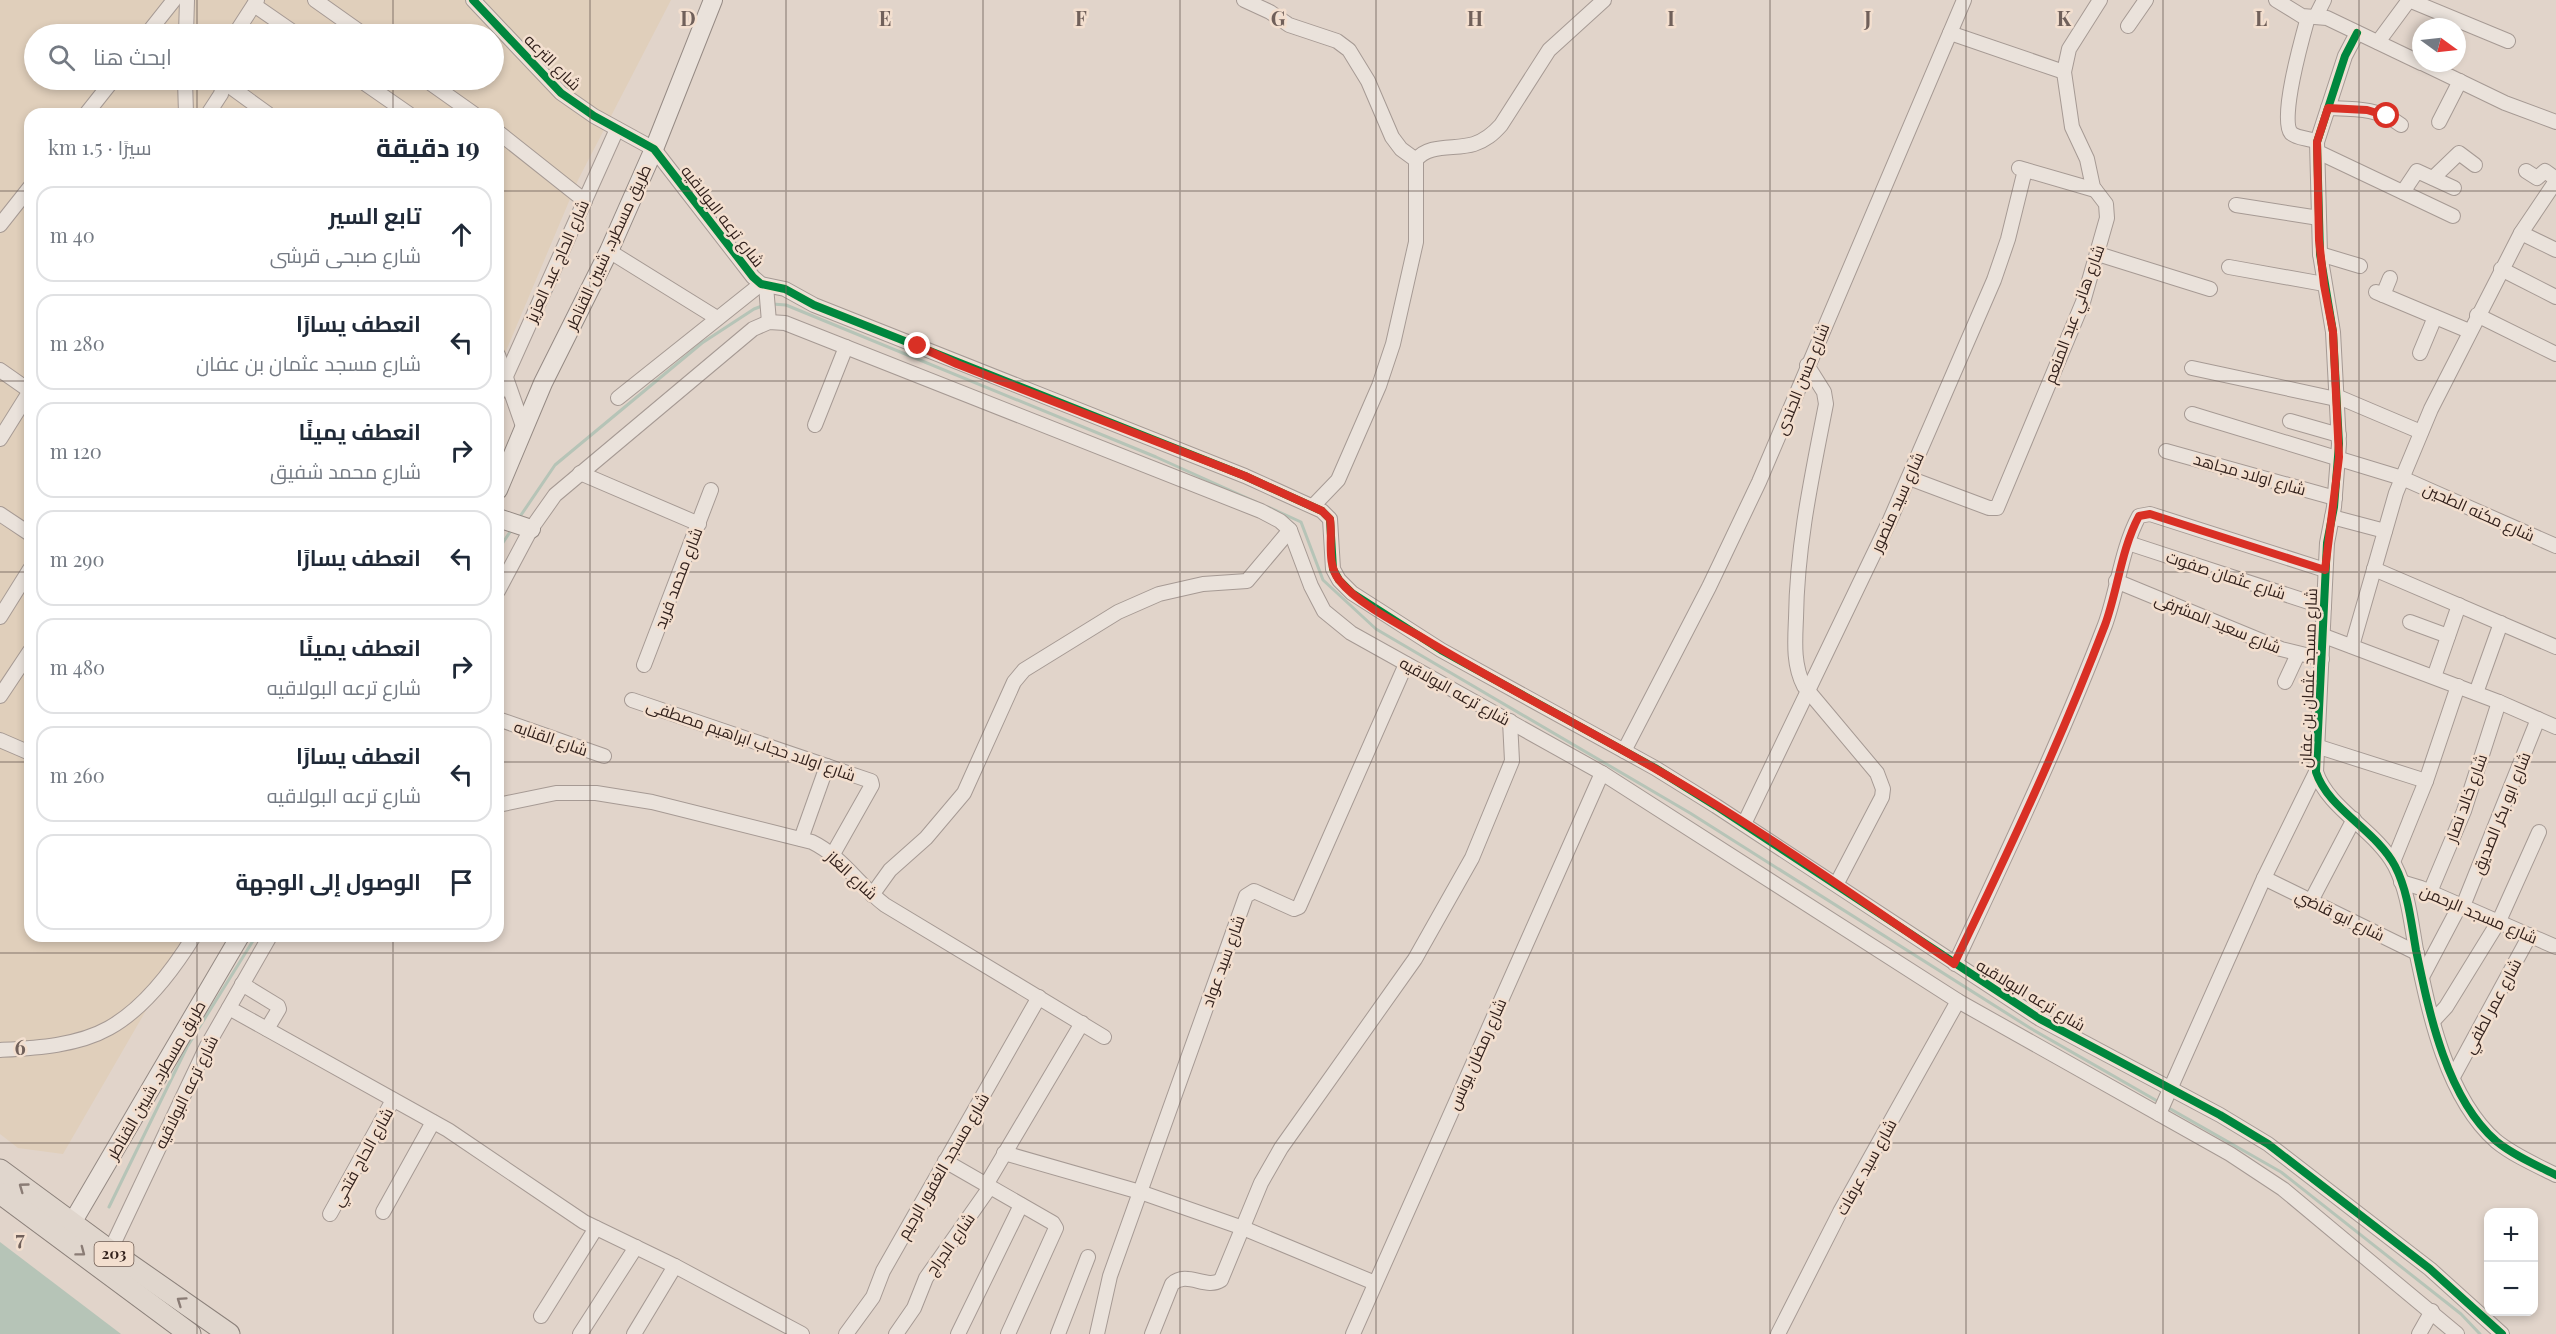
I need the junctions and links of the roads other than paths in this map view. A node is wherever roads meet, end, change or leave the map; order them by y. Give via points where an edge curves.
1 (184, 0) edge
2 (315, 0) edge
3 (473, 0) edge
4 (1244, 0) edge
5 (1604, 0) edge
6 (1963, 0) edge
7 (2100, 0) edge
8 (2146, 0) edge
9 (2276, 0) edge
10 (2324, 0) edge
11 (2409, 0) edge
12 (255, 2) edge
13 (707, 2) edge
14 (2312, 16) junction
15 (158, 24) edge
16 (185, 24) edge
17 (241, 24) edge
18 (283, 24) edge
19 (349, 24) edge
20 (496, 24) edge
21 (2128, 27) dead end
22 (504, 33) edge
23 (1950, 33) junction
24 (2357, 33) junction
25 (2508, 41) dead end
26 (2378, 42) junction
27 (2412, 59) edge
28 (2064, 72) junction
29 (2440, 72) edge
30 (2460, 81) junction
31 (105, 90) edge
32 (185, 90) edge
33 (222, 90) edge
34 (236, 90) edge
35 (374, 90) edge
36 (440, 90) edge
37 (91, 108) edge
38 (186, 108) edge
39 (212, 108) edge
40 (260, 108) edge
41 (400, 108) edge
42 (466, 108) edge
43 (2328, 108) junction
44 (2439, 122) dead end
45 (2556, 122) edge
46 (2400, 125) dead end
47 (621, 131) junction
48 (504, 137) edge
49 (649, 146) junction
50 (2318, 147) junction
51 (1416, 160) junction
52 (2475, 165) dead end
53 (2526, 171) dead end
54 (2433, 178) junction
55 (2556, 180) edge
56 (2454, 188) dead end
57 (2095, 190) junction
58 (2403, 192) junction
59 (24, 195) edge
60 (585, 201) junction
61 (2236, 204) dead end
62 (2453, 216) dead end
63 (2319, 218) junction
64 (0, 225) edge
65 (2521, 233) junction
66 (2556, 250) edge
67 (609, 251) junction
68 (2098, 254) junction
69 (2320, 254) junction
70 (2360, 266) dead end
71 (2229, 267) dead end
72 (2501, 269) junction
73 (2390, 278) dead end
74 (2324, 285) junction
75 (764, 288) junction
76 (2210, 289) dead end
77 (2556, 297) edge
78 (2477, 315) junction
79 (2434, 317) junction
80 (717, 318) junction
81 (769, 319) junction
82 (2469, 331) junction
83 (846, 347) junction
84 (2420, 352) dead end
85 (2556, 354) edge
86 (1808, 365) junction
87 (504, 368) edge
88 (2192, 368) dead end
89 (0, 370) edge
90 (507, 375) junction
91 (504, 381) edge
92 (24, 387) edge
93 (618, 398) dead end
94 (2336, 398) junction
95 (24, 409) edge
96 (2192, 414) dead end
97 (2290, 421) dead end
98 (814, 425) dead end
99 (524, 429) junction
100 (2421, 432) junction
101 (2339, 435) junction
102 (0, 439) edge
103 (2166, 451) dead end
104 (2339, 457) junction
105 (580, 473) junction
106 (504, 476) edge
107 (1909, 478) junction
108 (2402, 478) junction
109 (711, 490) dead end
110 (2335, 498) junction
111 (1313, 506) junction
112 (0, 514) edge
113 (2332, 517) junction
114 (504, 520) edge
115 (699, 524) junction
116 (528, 528) junction
117 (24, 530) edge
118 (1290, 530) junction
119 (2385, 531) junction
120 (2128, 543) junction
121 (2556, 546) edge
122 (2374, 569) junction
123 (2325, 570) junction
124 (504, 578) edge
125 (24, 579) edge
126 (2116, 581) junction
127 (2459, 605) junction
128 (2324, 607) junction
129 (0, 617) edge
130 (2410, 622) dead end
131 (2501, 623) junction
132 (2324, 636) junction
133 (2448, 636) junction
134 (2352, 646) junction
135 (2556, 647) edge
136 (2298, 654) junction
137 (2322, 659) junction
138 (24, 660) edge
139 (1406, 664) junction
140 (644, 665) dead end
141 (2434, 677) junction
142 (2285, 682) dead end
143 (2458, 687) junction
144 (1808, 692) junction
145 (2476, 693) junction
146 (0, 696) edge
147 (632, 700) dead end
148 (2499, 702) junction
149 (2538, 720) junction
150 (504, 721) edge
151 (1510, 721) junction
152 (2556, 727) edge
153 (0, 740) edge
154 (24, 746) edge
155 (2316, 746) junction
156 (1624, 751) junction
157 (604, 756) dead end
158 (827, 766) junction
159 (2316, 772) junction
160 (1602, 773) junction
161 (2426, 781) junction
162 (504, 804) edge
163 (2354, 819) junction
164 (1744, 824) junction
165 (2539, 832) dead end
166 (801, 839) junction
167 (832, 854) junction
168 (2392, 862) junction
169 (2264, 878) junction
170 (2402, 882) junction
171 (1837, 883) junction
172 (2430, 892) junction
173 (872, 895) junction
174 (2311, 900) junction
175 (2462, 905) junction
176 (2499, 921) junction
177 (2530, 935) junction
178 (190, 942) edge
179 (236, 942) edge
180 (266, 942) edge
181 (2556, 947) edge
182 (2417, 953) junction
183 (1954, 964) junction
184 (2422, 977) junction
185 (242, 984) junction
186 (1039, 997) junction
187 (1958, 1001) junction
188 (229, 1008) junction
189 (2433, 1021) junction
190 (1082, 1023) junction
191 (267, 1029) junction
192 (1104, 1036) dead end
193 (0, 1050) edge
194 (2453, 1077) junction
195 (2171, 1089) junction
196 (393, 1100) junction
197 (2159, 1114) junction
198 (433, 1122) junction
199 (1004, 1153) junction
200 (945, 1161) junction
201 (0, 1170) edge
202 (2556, 1175) edge
203 (988, 1186) junction
204 (0, 1192) edge
205 (1140, 1192) junction
206 (1021, 1205) junction
207 (383, 1212) dead end
208 (330, 1214) dead end
209 (72, 1223) junction
210 (596, 1228) junction
211 (1243, 1228) junction
212 (636, 1247) junction
213 (110, 1251) junction
214 (1088, 1257) dead end
215 (675, 1266) junction
216 (1375, 1283) junction
217 (2432, 1311) junction
218 (541, 1316) dead end
219 (190, 1334) edge
220 (229, 1334) edge
221 (580, 1334) edge
222 (634, 1334) edge
223 (802, 1334) edge
224 (846, 1334) edge
225 (896, 1334) edge
226 (957, 1334) edge
227 (1008, 1334) edge
228 (1058, 1334) edge
229 (1097, 1334) edge
230 (1152, 1334) edge
231 (1353, 1334) edge
232 (1778, 1334) edge
233 (2420, 1334) edge
234 (2457, 1334) edge
235 (2502, 1334) edge

1 - 15 street
1 - 16 street
2 - 19 street
3 - 20 street, شارع الترعه
4 - 51 street via 1289,25 1337,40 1349,50 1368,81 1392,137 1401,150
5 - 51 street via 1549,50 1493,134 1472,145 1426,151
6 - 23 street, شارع حسن الجندى
7 - 28 street, شارع هاني عبد المنعم via 2069,50
8 - 21 street
9 - 14 street
10 - 14 street
11 - 25 street
11 - 26 street
12 - 17 street
12 - 18 street
13 - 49 main road, طريق مسطرد, شبين القناطر
14 - 24 street via 2327,18
14 - 50 street via 2298,54 2287,118 2293,134
22 - 47 street, شارع الترعه via 561,93
23 - 28 street
23 - 86 street, شارع حسن الجندى
24 - 26 street
24 - 43 street, شارع مسجد عثمان بن عفان
26 - 27 street
28 - 57 street, شارع هاني عبد المنعم via 2072,127 2087,159
29 - 30 street
30 - 44 street
30 - 45 street
31 - 37 street
32 - 38 street
33 - 39 street
34 - 40 street
35 - 41 street
36 - 42 street
43 - 46 street via 2374,111
43 - 50 street, شارع مسجد عثمان بن عفان
47 - 49 street, شارع الترعه
47 - 60 street, شارع الحاج عبد العزيز
48 - 60 street
49 - 67 main road, طريق مسطرد, شبين القناطر
49 - 75 street, شارع ترعه البولاقيه
50 - 58 street
50 - 63 street, شارع مسجد عثمان بن عفان
51 - 111 street via 1416,242 1393,344 1338,480
52 - 54 street via 2459,153
53 - 55 street via 2537,178 2545,171
54 - 56 street
54 - 58 street via 2417,171
55 - 65 street
57 - 68 street, شارع هاني عبد المنعم via 2106,204 2107,218
57 - 107 street, شارع سيد منصور via 2022,169 1999,267
58 - 62 street
59 - 64 street
60 - 90 street, شارع الحاج عبد العزيز
61 - 63 street
63 - 69 street, شارع مسجد عثمان بن عفان
65 - 66 street
65 - 72 street
67 - 80 street
67 - 99 main road, طريق مسطرد, شبين القناطر
68 - 76 street
68 - 107 street, شارع هاني عبد المنعم via 1997,508
69 - 70 street
69 - 74 street, شارع مسجد عثمان بن عفان
71 - 74 street
72 - 77 street
72 - 78 street
73 - 79 street via 2379,294
74 - 94 street, شارع مسجد عثمان بن عفان via 2333,332
75 - 80 street
75 - 81 street
75 - 111 street, شارع ترعه البولاقيه via 785,289 814,305
78 - 82 street
78 - 85 street
79 - 82 street
79 - 84 street
80 - 93 street
81 - 83 street
81 - 105 street
82 - 100 street
83 - 98 street
83 - 118 street via 1261,511
86 - 144 street via 1826,397 1796,573 1795,651 1798,676
86 - 156 street, شارع حسن الجندى via 1717,571
87 - 90 street
88 - 94 street
89 - 92 street
90 - 91 street, شارع الحاج عبد العزيز
90 - 99 street
94 - 100 street
94 - 101 street, شارع مسجد عثمان بن عفان
95 - 102 street
96 - 104 street, شارع مكنه الطحين
97 - 101 street
99 - 106 main road, طريق مسطرد, شبين القناطر
100 - 108 street
101 - 104 street, شارع مسجد عثمان بن عفان
103 - 110 street, شارع اولاد مجاهد
104 - 108 street, شارع مكنه الطحين
104 - 110 street, شارع مسجد عثمان بن عفان
105 - 115 street
105 - 116 street via 555,495
107 - 144 street, شارع سيد منصور
108 - 119 street
108 - 121 street, شارع مكنه الطحين
109 - 115 street, شارع محمد فريد
110 - 113 street, شارع مسجد عثمان بن عفان
111 - 156 street, شارع ترعه البولاقيه via 1330,519 1333,569 1352,593 1441,650
112 - 117 street
113 - 119 street
113 - 123 street, شارع مسجد عثمان بن عفان
114 - 116 main road
115 - 140 street, شارع محمد فريد
116 - 124 street
118 - 139 street, شارع ترعه البولاقيه via 1324,611 1351,633
118 - 173 street via 1247,581 1203,584 1159,594 1118,612 1024,670 1014,682 964,793 926,838 890,870
119 - 122 street
120 - 123 street via 2139,516 2150,514
120 - 126 street
120 - 128 street, شارع عثمان صفوت
122 - 127 street
122 - 134 street
123 - 128 street, شارع مسجد عثمان بن عفان
125 - 129 street
126 - 136 street, شارع سعيد المشرفى
126 - 183 street via 2105,625 2020,824
127 - 131 street
127 - 133 street
128 - 132 street, شارع مسجد عثمان بن عفان
130 - 133 street
131 - 135 street
131 - 145 street
132 - 134 street
132 - 137 street, شارع مسجد عثمان بن عفان
133 - 141 street
134 - 141 street
136 - 137 street, شارع سعيد المشرفى
136 - 142 street
137 - 155 street, شارع مسجد عثمان بن عفان
138 - 146 street
139 - 151 street, شارع ترعه البولاقيه
139 - 205 street, شارع سيد عواد via 1299,907 1294,909 1254,891 1246,896
141 - 143 street
143 - 145 street
143 - 161 street
144 - 164 street, شارع سيد منصور
144 - 171 street via 1877,773 1883,789
145 - 148 street
147 - 158 street, شارع اولاد حجاب ابراهيم مصطفى
148 - 149 street
148 - 172 street, شارع خالد نصار via 2464,811
149 - 152 street
149 - 175 street, شارع ابو بكر الصديق
150 - 157 street, شارع القنايه
151 - 160 street, شارع ترعه البولاقيه
151 - 211 street via 1512,761 1472,858 1415,959 1281,1148 1261,1183
153 - 154 street
155 - 159 street, شارع مسجد عثمان بن عفان
155 - 161 street
156 - 164 street, شارع ترعه البولاقيه
158 - 166 street
158 - 167 street, شارع اولاد حجاب ابراهيم مصطفى via 870,780 872,785
159 - 163 street, شارع مسجد عثمان بن عفان via 2325,790
159 - 169 street
160 - 187 street, شارع ترعه البولاقيه
160 - 216 street, شارع رمضان يونس
161 - 168 street
162 - 166 street, شارع الغاز via 556,793 596,793 652,802
163 - 168 street, شارع مسجد عثمان بن عفان
163 - 174 street
164 - 171 street, شارع ترعه البولاقيه
165 - 176 street
166 - 167 street, شارع الغاز
167 - 173 street, شارع الغاز
168 - 170 street, شارع مسجد عثمان بن عفان
169 - 174 street, شارع ابو قاضي
169 - 195 street
170 - 172 street, شارع مسجد الرحمن
170 - 182 street, شارع مسجد عثمان بن عفان
171 - 183 street, شارع ترعه البولاقيه
172 - 175 street, شارع مسجد الرحمن
173 - 186 street, شارع الغاز
174 - 182 street, شارع ابو قاضي
175 - 176 street, شارع مسجد الرحمن
175 - 184 street, شارع ابو بكر الصديق
176 - 177 street, شارع مسجد الرحمن
176 - 189 street via 2446,1007
177 - 181 street, شارع مسجد الرحمن
177 - 194 street, شارع عمر لطفي
178 - 193 street via 150,995 110,1028 82,1039
179 - 209 main road, طريق مسطرد, شبين القناطر
180 - 185 street, شارع ترعه البولاقيه
182 - 184 street, شارع مسجد عثمان بن عفان
183 - 195 street, شارع ترعه البولاقيه via 2040,1018
184 - 189 street, شارع مسجد عثمان بن عفان
185 - 188 street, شارع ترعه البولاقيه
185 - 191 street via 278,1006
186 - 190 street, شارع الغاز
186 - 200 street, شارع مسجد الغفور الرحيم
187 - 197 street, شارع ترعه البولاقيه
187 - 232 street, شارع سيد عرفات via 1840,1212
188 - 191 street
188 - 213 street, شارع ترعه البولاقيه via 207,1046
189 - 194 street, شارع مسجد عثمان بن عفان
190 - 192 street, شارع الغاز
190 - 199 street, شارع الجراج
191 - 196 street
194 - 202 street, شارع مسجد عثمان بن عفان via 2476,1121 2497,1142
195 - 197 street
195 - 235 street, شارع ترعه البولاقيه via 2278,1152 2430,1269
196 - 198 street
196 - 208 street, شارع الحاج فتحي
197 - 217 street, شارع ترعه البولاقيه via 2283,1189
198 - 207 street
198 - 210 street
199 - 203 street, شارع الجراج
199 - 205 street
200 - 203 street
200 - 224 street, شارع مسجد الغفور الرحيم via 883,1271 876,1293
209 -> 201 main road, 203
203 - 206 street
203 - 225 street, شارع الجراج via 926,1278 914,1308
204 -> 219 main road, 203
205 - 211 street
205 - 229 street, شارع سيد عواد via 1107,1284
206 - 226 street
206 - 227 street via 1053,1223 1056,1231
209 - 213 main road, 203
210 - 212 street
210 - 218 street
211 - 216 street
211 - 230 street via 1221,1280 1215,1283 1183,1278 1172,1284
212 - 215 street
212 - 221 street
220 -> 213 main road, 203
214 - 228 street
215 - 222 street
215 - 223 street
216 - 231 street, شارع رمضان يونس
217 - 233 street
217 - 234 street, شارع ترعه البولاقيه

